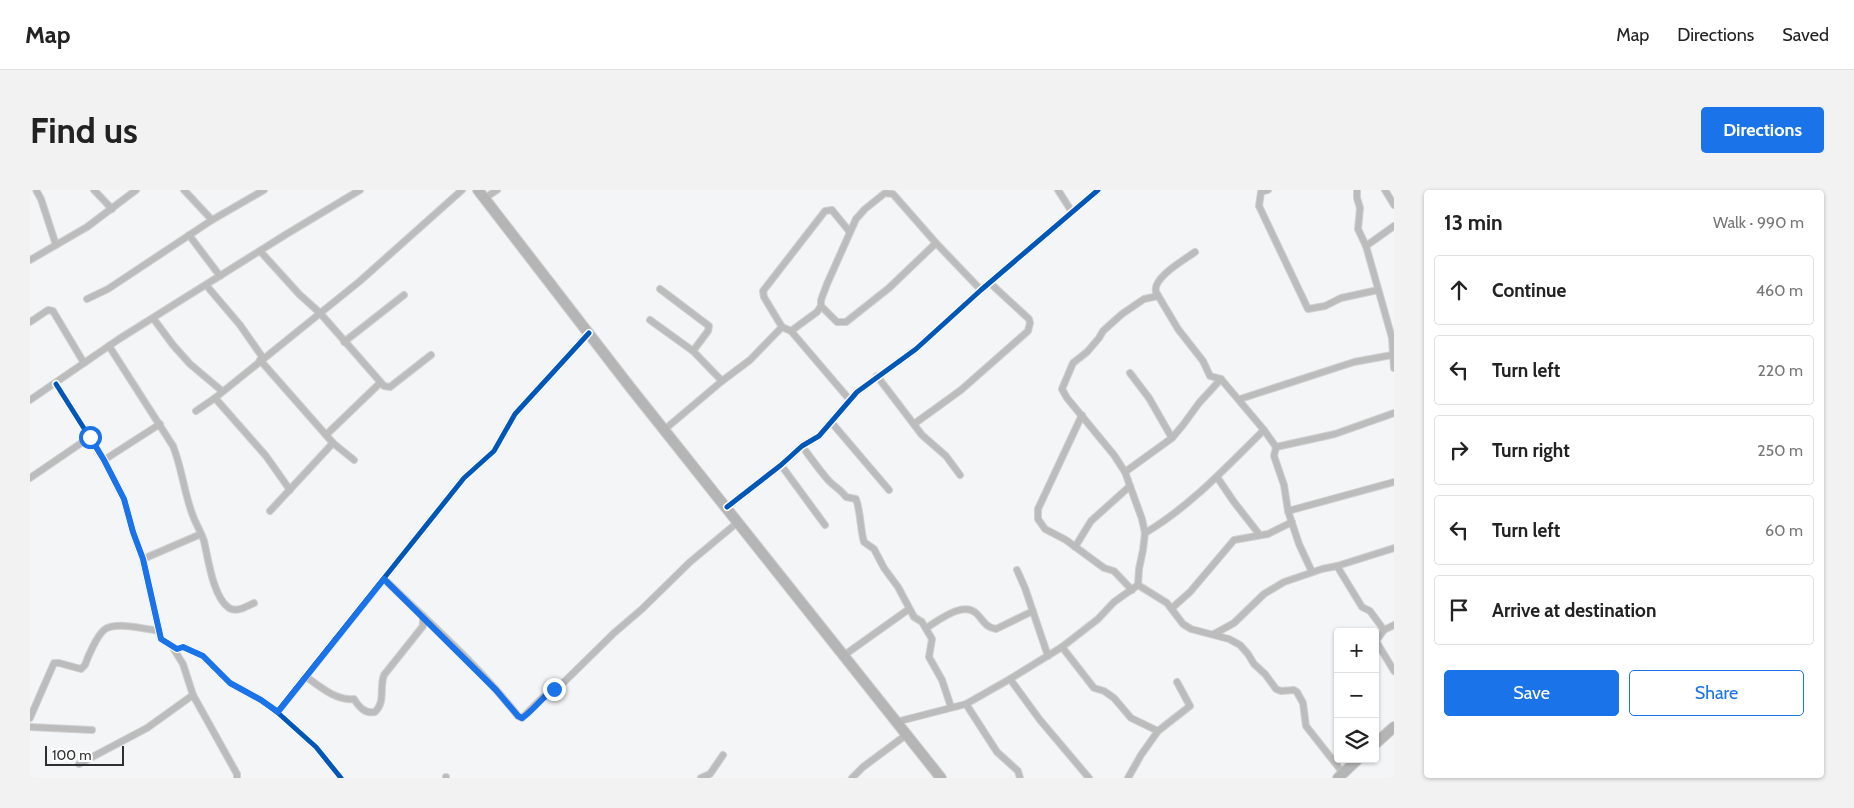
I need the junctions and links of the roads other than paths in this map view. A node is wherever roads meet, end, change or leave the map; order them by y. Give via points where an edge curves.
1 (36, 190) edge
2 (94, 190) edge
3 (136, 190) edge
4 (184, 190) edge
5 (264, 190) edge
6 (360, 190) edge
7 (462, 190) edge
8 (497, 190) edge
9 (1058, 190) edge
10 (1098, 190) edge
11 (1268, 190) edge
12 (1358, 190) edge
13 (1385, 190) edge
14 (481, 194) edge
15 (1394, 205) edge
16 (112, 209) junction
17 (1072, 212) junction
18 (212, 220) junction
19 (1394, 226) edge
20 (849, 231) junction
21 (190, 235) junction
22 (936, 243) junction
23 (56, 245) junction
24 (1366, 246) junction
25 (260, 251) junction
26 (1195, 252) dead end
27 (30, 260) edge
28 (220, 276) junction
29 (990, 283) junction
30 (206, 285) junction
31 (660, 289) dead end
32 (981, 290) junction
33 (1378, 290) junction
34 (404, 295) dead end
35 (1158, 296) junction
36 (87, 299) dead end
37 (821, 306) junction
38 (320, 313) junction
39 (153, 318) junction
40 (650, 320) dead end
41 (30, 322) edge
42 (782, 327) junction
43 (791, 331) junction
44 (589, 333) junction
45 (344, 342) junction
46 (109, 346) junction
47 (693, 351) junction
48 (431, 355) dead end
49 (1392, 355) junction
50 (262, 359) junction
51 (84, 363) junction
52 (1394, 368) edge
53 (1130, 373) dead end
54 (877, 376) junction
55 (1221, 379) junction
56 (722, 381) junction
57 (380, 383) junction
58 (56, 384) junction
59 (222, 391) junction
60 (215, 398) junction
61 (849, 399) junction
62 (1240, 399) junction
63 (30, 400) edge
64 (196, 411) dead end
65 (1394, 413) edge
66 (1082, 415) junction
67 (832, 422) junction
68 (160, 424) junction
69 (914, 424) junction
70 (664, 430) junction
71 (1264, 430) junction
72 (326, 435) junction
73 (90, 437) junction
74 (1172, 438) junction
75 (333, 443) junction
76 (802, 446) junction
77 (1276, 447) junction
78 (104, 460) junction
79 (354, 460) dead end
80 (782, 465) junction
81 (1125, 472) junction
82 (960, 475) dead end
83 (1217, 477) junction
84 (30, 478) edge
85 (1394, 482) edge
86 (1130, 486) junction
87 (290, 490) junction
88 (889, 490) dead end
89 (726, 508) junction
90 (270, 511) dead end
91 (1288, 511) junction
92 (738, 522) junction
93 (1292, 522) junction
94 (825, 525) dead end
95 (1145, 533) junction
96 (202, 534) junction
97 (1258, 534) junction
98 (1075, 547) junction
99 (1394, 548) edge
100 (143, 559) junction
101 (1337, 566) junction
102 (1017, 570) dead end
103 (1312, 572) junction
104 (384, 579) junction
105 (1138, 585) junction
106 (1132, 590) junction
107 (254, 603) dead end
108 (1172, 608) junction
109 (909, 609) junction
110 (1033, 611) junction
111 (423, 616) junction
112 (1394, 625) edge
113 (926, 628) junction
114 (1384, 630) junction
115 (159, 631) junction
116 (1214, 634) junction
117 (171, 646) junction
118 (1062, 647) junction
119 (843, 656) junction
120 (1048, 656) junction
121 (1394, 672) edge
122 (304, 676) junction
123 (1010, 679) junction
124 (1177, 682) dead end
125 (192, 683) dead end
126 (193, 695) junction
127 (966, 704) junction
128 (951, 707) junction
129 (278, 712) junction
130 (30, 718) edge
131 (896, 722) junction
132 (30, 727) edge
133 (1394, 727) edge
134 (92, 730) dead end
135 (1158, 731) junction
136 (906, 735) junction
137 (1379, 740) edge
138 (723, 755) dead end
139 (1354, 763) edge
140 (79, 764) dead end
141 (1340, 776) edge
142 (938, 777) edge
143 (238, 778) edge
144 (341, 778) edge
145 (701, 778) edge
146 (852, 778) edge
147 (1020, 778) edge
148 (1089, 778) edge
149 (1128, 778) edge

1 - 23 street
2 - 16 street
3 - 16 street
4 - 18 street
5 - 18 street
6 - 25 street
7 - 38 street
8 - 14 street
9 - 17 street
10 - 17 street
11 - 33 street via 1261,192 1259,206 1308,309
12 - 24 street via 1358,229
13 - 15 street
14 - 44 main road
16 - 23 street
17 - 29 street
18 - 21 street
19 - 24 street
20 - 22 street via 865,208 890,192
20 - 37 street
20 - 42 street via 832,210 825,211 763,291
21 - 28 street
21 - 36 street via 108,289
22 - 32 street
22 - 37 street via 895,283 846,322 837,322
23 - 27 street
24 - 33 street
25 - 28 street
25 - 38 street
26 - 35 street via 1157,282 1154,289
28 - 30 street
29 - 32 street
29 - 69 street via 1029,319 1028,331 961,390
30 - 39 street
30 - 50 street via 240,325
31 - 47 street via 709,326
32 - 54 street via 916,349
33 - 49 street via 1392,338
34 - 45 street
35 - 55 street via 1210,376
35 - 66 street via 1144,299 1122,314 1073,363 1062,389
37 - 43 street
38 - 45 street
38 - 50 street
39 - 46 street
39 - 59 street via 190,364
40 - 47 street
41 - 51 street via 48,310 53,311
42 - 43 street
42 - 56 street via 750,360
43 - 61 street
44 - 70 main road
44 - 104 street via 516,414 494,451 464,478
45 - 57 street
46 - 51 street
46 - 68 street
47 - 56 street
48 - 57 street via 390,386
49 - 52 street
49 - 62 street via 1354,362
50 - 59 street
50 - 72 street
51 - 58 street
53 - 74 street
54 - 61 street
54 - 69 street
55 - 62 street
55 - 74 street
56 - 70 street
57 - 72 street
58 - 63 street
58 - 73 street
59 - 60 street
60 - 64 street
60 - 87 street via 266,456
61 - 67 street
62 - 71 street
65 - 77 street via 1335,434
66 - 81 street
66 - 98 street via 1038,509 1038,519 1045,529
67 - 76 street via 819,436
67 - 88 street
68 - 78 street
68 - 96 street via 178,459 193,516
69 - 82 street
70 - 89 main road
71 - 77 street
71 - 83 street
72 - 75 street
73 - 78 street
73 - 84 street
74 - 81 street
75 - 79 street
75 - 87 street
76 - 80 street
76 - 109 street via 846,497 856,499 864,542 874,549
77 - 91 street via 1274,456 1284,485
78 - 100 street via 124,499
80 - 89 street
80 - 94 street
81 - 86 street
83 - 95 street
83 - 97 street
85 - 91 street
86 - 95 street
86 - 98 street via 1092,521
87 - 90 street
89 - 92 main road
91 - 93 street
92 - 111 street via 690,562 642,610 522,718
92 - 119 main road
93 - 97 street via 1268,534
93 - 103 street
95 - 105 street
96 - 100 street
96 - 107 street via 216,588 226,606 234,610
97 - 108 street via 1234,540 1190,592
98 - 106 street via 1117,573
99 - 101 street
100 - 115 street
101 - 103 street
101 - 114 street via 1362,607 1370,611
102 - 110 street
103 - 116 street via 1272,587 1234,623
104 - 111 street
104 - 122 street
105 - 106 street
105 - 108 street
106 - 118 street
108 - 116 street via 1183,624 1191,629
109 - 113 street
109 - 119 street
110 - 113 street via 996,629 984,624 972,611 962,609
110 - 120 street
111 - 122 street via 423,626 384,675 382,702 375,712 359,707 354,699 347,700 326,691
112 - 114 street
113 - 128 street via 932,639 929,657 942,680
114 - 121 street via 1376,641
115 - 117 street via 161,639
115 - 130 street via 109,627 103,631 81,669 54,663
116 - 141 street via 1245,650 1276,688 1297,692 1306,726
117 - 126 street via 183,664
117 - 129 street via 183,647 203,656 230,683
118 - 120 street
118 - 135 street via 1094,688 1114,698 1131,718
119 - 131 main road
120 - 123 street
122 - 129 street
123 - 127 street
123 - 148 street
124 - 135 street via 1190,706
125 - 126 street
126 - 140 street via 146,728
126 - 143 street
127 - 128 street
127 - 147 street via 997,752 1018,771
128 - 131 street
129 - 144 street via 325,757
131 - 136 main road
132 - 134 street
133 - 137 main road
135 - 149 street
136 - 142 main road
136 - 146 street
138 - 145 street via 710,774
139 - 141 main road

